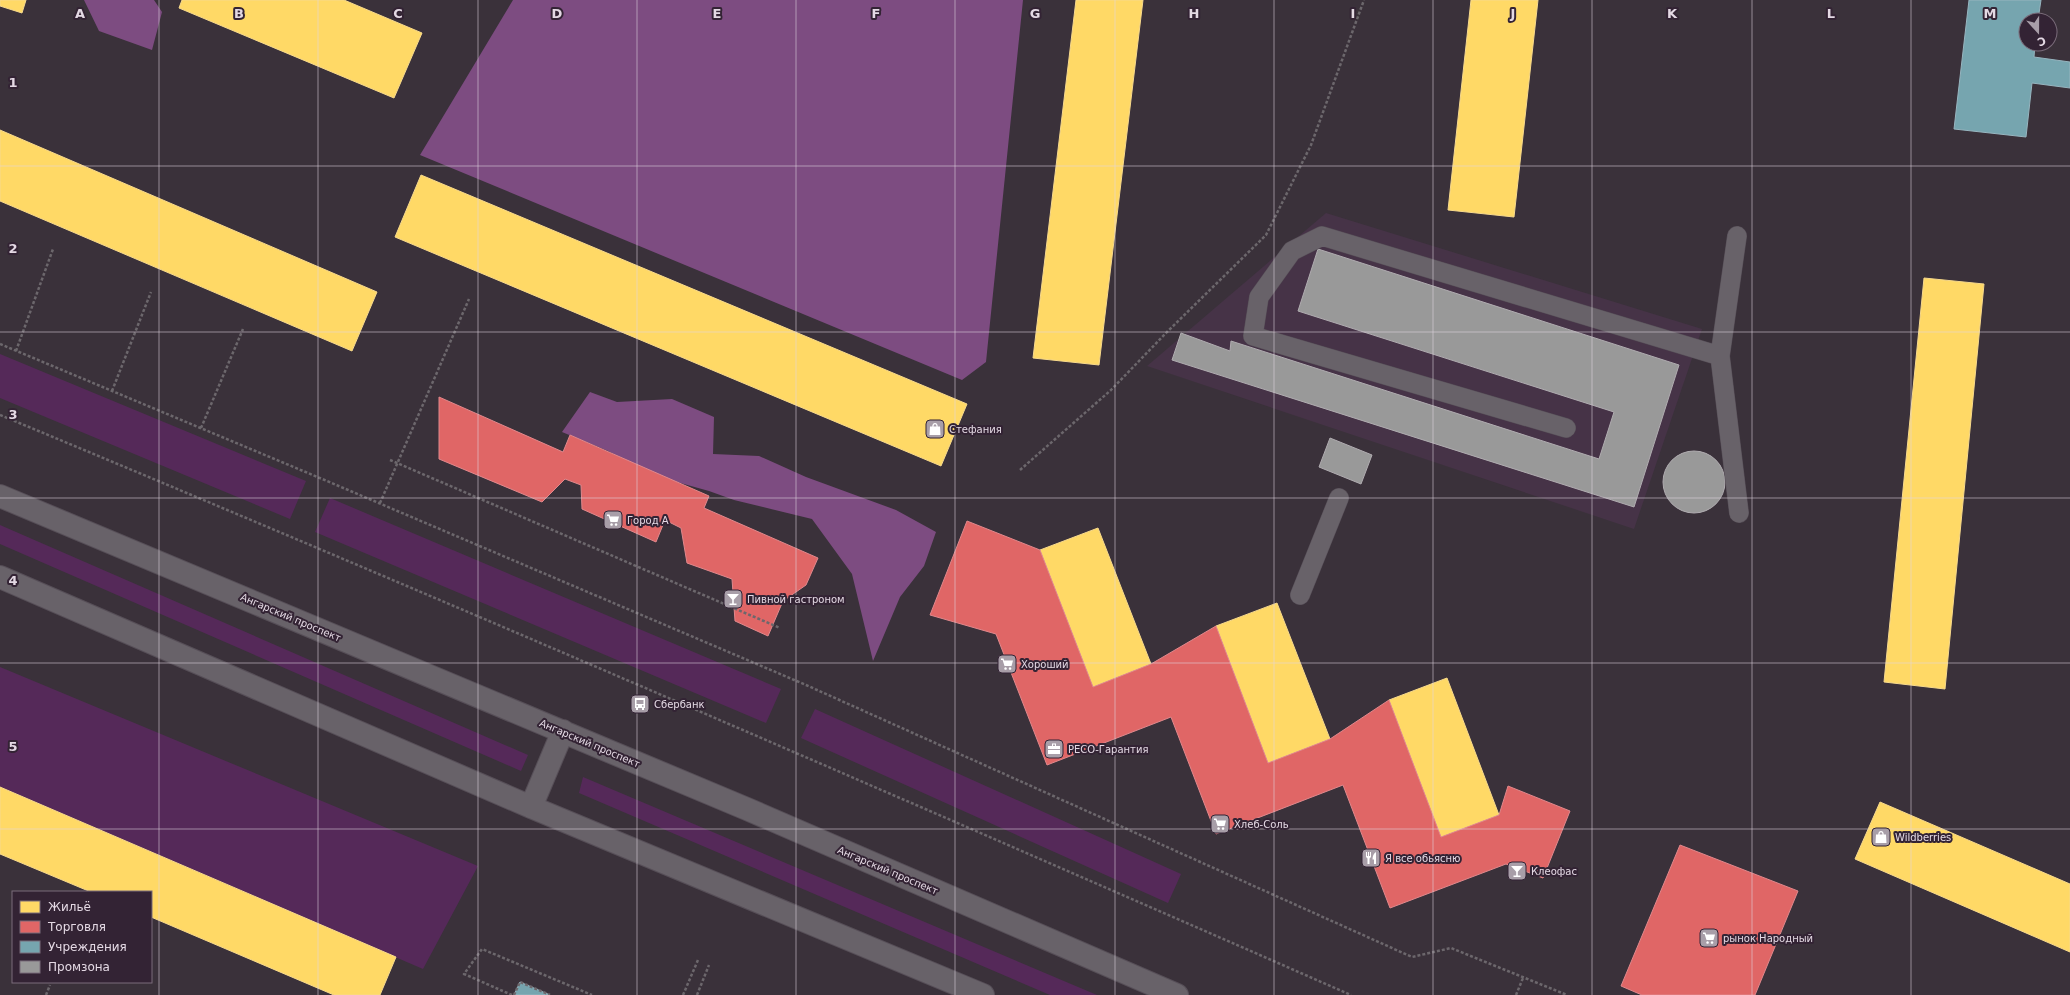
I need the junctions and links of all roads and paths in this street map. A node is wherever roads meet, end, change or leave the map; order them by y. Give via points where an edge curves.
1 (1364, 0) edge
2 (1737, 236) dead end
3 (53, 249) dead end
4 (151, 292) dead end
5 (469, 299) dead end
6 (243, 329) dead end
7 (0, 344) edge
8 (16, 351) junction
9 (1720, 356) junction
10 (112, 391) junction
11 (0, 415) edge
12 (201, 428) junction
13 (1566, 428) dead end
14 (390, 460) dead end
15 (397, 463) junction
16 (1020, 470) dead end
17 (0, 496) edge
18 (1339, 498) dead end
19 (380, 503) junction
20 (1739, 513) dead end
21 (0, 577) edge
22 (1300, 595) dead end
23 (780, 628) dead end
24 (563, 731) junction
25 (531, 807) junction
26 (698, 960) dead end
27 (709, 965) dead end
28 (1523, 978) junction
29 (50, 985) dead end
30 (46, 995) edge
31 (513, 995) edge
32 (550, 995) edge
33 (592, 995) edge
34 (683, 995) edge
35 (697, 995) edge
36 (983, 995) edge
37 (1177, 995) edge
38 (1351, 995) edge
39 (1516, 995) edge
40 (1567, 995) edge

1 - 16 path via 1311,145 1266,235 1111,390
2 - 9 lane
3 - 8 path
4 - 10 path
5 - 15 path
6 - 12 path
7 - 8 path
8 - 10 path
9 - 13 lane via 1322,236 1292,251 1259,297 1253,336
9 - 20 lane
10 - 12 path
11 - 38 path via 292,536 778,744
12 - 19 path
14 - 15 path
15 - 19 path
15 - 23 path
17 - 24 street, Ангарский проспект
18 - 22 lane
19 - 28 path via 813,688 1412,957 1451,948
21 - 25 street
24 - 25 street
24 - 37 street, Ангарский проспект
25 - 36 street
26 - 34 path
27 - 35 path
28 - 39 path
28 - 40 path
29 - 30 path
31 - 32 path via 520,982
31 - 33 path via 464,974 482,949

